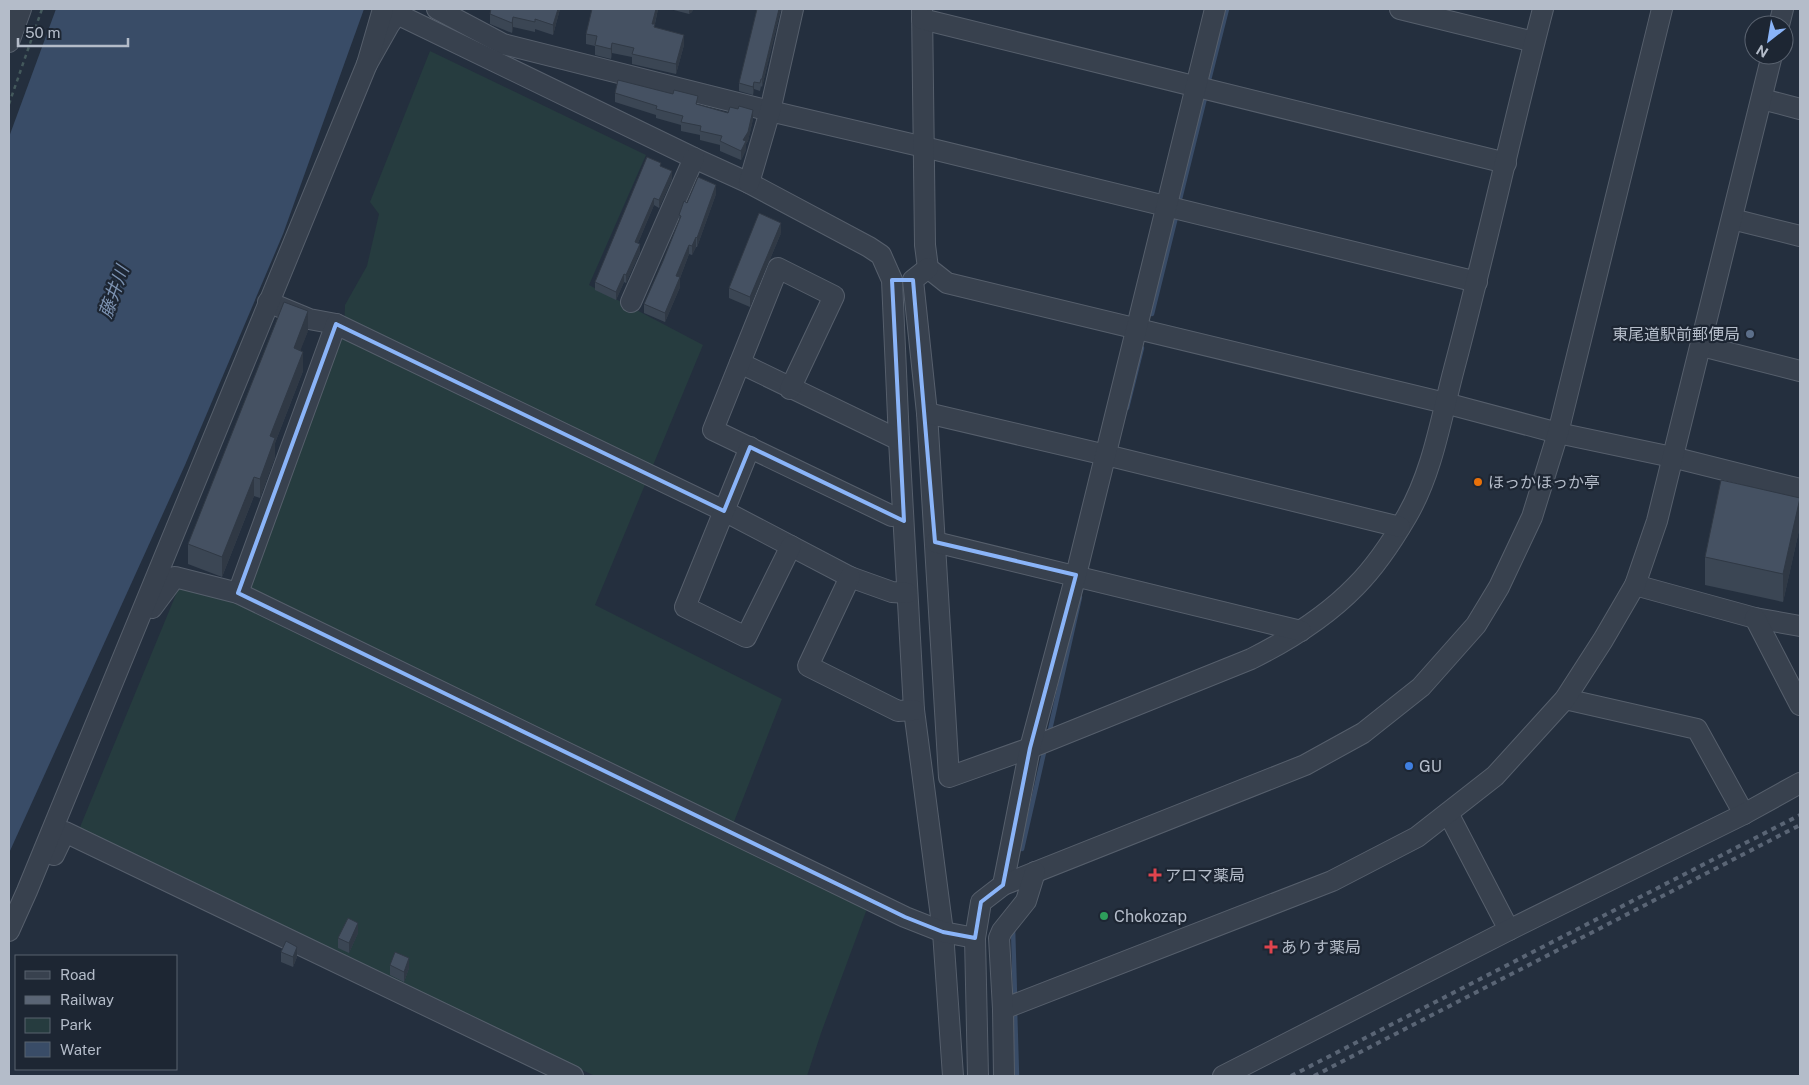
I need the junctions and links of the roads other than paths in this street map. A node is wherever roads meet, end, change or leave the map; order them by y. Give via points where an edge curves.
1 (21, 9) edge
2 (437, 9) edge
3 (793, 9) edge
4 (1215, 9) edge
5 (1400, 9) edge
6 (1543, 9) edge
7 (1662, 9) edge
8 (392, 11) edge
9 (922, 14) edge
10 (9, 42) edge
11 (1534, 42) junction
12 (1770, 65) edge
13 (1203, 88) junction
14 (1762, 100) junction
15 (1800, 109) edge
16 (770, 111) junction
17 (924, 147) junction
18 (694, 158) junction
19 (1506, 163) junction
20 (749, 182) junction
21 (1174, 208) junction
22 (1732, 219) junction
23 (1800, 236) edge
24 (921, 274) junction
25 (892, 280) junction
26 (1477, 282) junction
27 (268, 302) junction
28 (631, 302) dead end
29 (336, 324) junction
30 (1136, 330) junction
31 (1702, 346) junction
32 (740, 363) junction
33 (1800, 371) edge
34 (790, 389) junction
35 (1445, 403) junction
36 (927, 413) junction
37 (1558, 433) junction
38 (899, 440) junction
39 (750, 447) junction
40 (1112, 456) junction
41 (1672, 457) junction
42 (1800, 489) edge
43 (724, 511) junction
44 (903, 514) junction
45 (1400, 527) junction
46 (935, 542) junction
47 (791, 546) junction
48 (850, 577) junction
49 (1082, 577) junction
50 (1635, 585) junction
51 (238, 593) junction
52 (907, 593) junction
53 (1755, 618) junction
54 (1800, 626) edge
55 (1301, 631) junction
56 (134, 632) junction
57 (1565, 699) junction
58 (1800, 705) edge
59 (914, 710) junction
60 (1042, 743) junction
61 (1800, 783) edge
62 (1448, 813) junction
63 (1744, 814) junction
64 (1035, 872) junction
65 (1003, 885) junction
66 (28, 891) junction
67 (1509, 930) junction
68 (9, 931) edge
69 (943, 932) junction
70 (975, 938) junction
71 (1014, 1005) junction
72 (573, 1076) edge
73 (953, 1076) edge
74 (978, 1076) edge
75 (1004, 1076) edge
76 (1223, 1076) edge

1 - 10 street
2 - 16 street via 503,44
3 - 16 street
4 - 13 street
5 - 11 street
6 - 11 street
7 - 37 street
8 - 18 street
8 - 27 street
9 - 13 street
9 - 17 street
11 - 19 street
12 - 14 street
13 - 19 street
13 - 21 street
14 - 15 street
14 - 22 street
16 - 17 street
16 - 20 street
17 - 21 street
17 - 24 street via 925,245
18 - 20 street
18 - 28 street
19 - 26 street
20 - 25 street via 869,247 881,256
21 - 26 street
21 - 30 street
22 - 23 street
22 - 31 street
24 - 25 street
24 - 30 street
24 - 36 street
25 - 38 street
26 - 35 street
27 - 29 street via 309,318
27 - 56 street
29 - 43 street
29 - 51 street
30 - 35 street
30 - 40 street
31 - 33 street
31 - 41 street
32 - 34 street
32 - 34 street via 778,268 834,296
32 - 39 street via 713,430
34 - 38 street
35 - 37 street
35 - 45 street via 1431,463
36 - 40 street
36 - 46 street
37 - 41 street
37 - 64 street via 1532,518 1499,587 1476,624 1422,687 1363,733 1305,765
38 - 44 street
39 - 43 street
39 - 44 street via 892,516
40 - 45 street
40 - 49 street
41 - 42 street
41 - 50 street via 1657,521
43 - 47 street
43 - 47 street via 685,607 746,637
44 - 52 street
45 - 55 street via 1356,586
46 - 49 street
46 - 60 street via 949,777
47 - 48 street
48 - 52 street via 892,592
48 - 59 street via 808,666 898,711
49 - 55 street
49 - 60 street
50 - 53 street
50 - 57 street
51 - 56 street via 175,577
51 - 69 street via 896,913
52 - 59 street
53 - 54 street
53 - 58 street
55 - 60 street via 1251,660
56 - 66 street
57 - 62 street via 1496,776
57 - 63 street via 1697,729
59 - 69 street
60 - 65 street
61 - 63 street
62 - 67 street
62 - 71 street via 1417,837 1332,881
63 - 67 street
64 - 65 street
64 - 71 street via 1026,901 999,938
65 - 70 street via 982,902
66 - 68 street
66 - 72 street via 36,888 66,832
67 - 76 street
69 - 70 street
69 - 73 street
70 - 74 street
71 - 75 street

